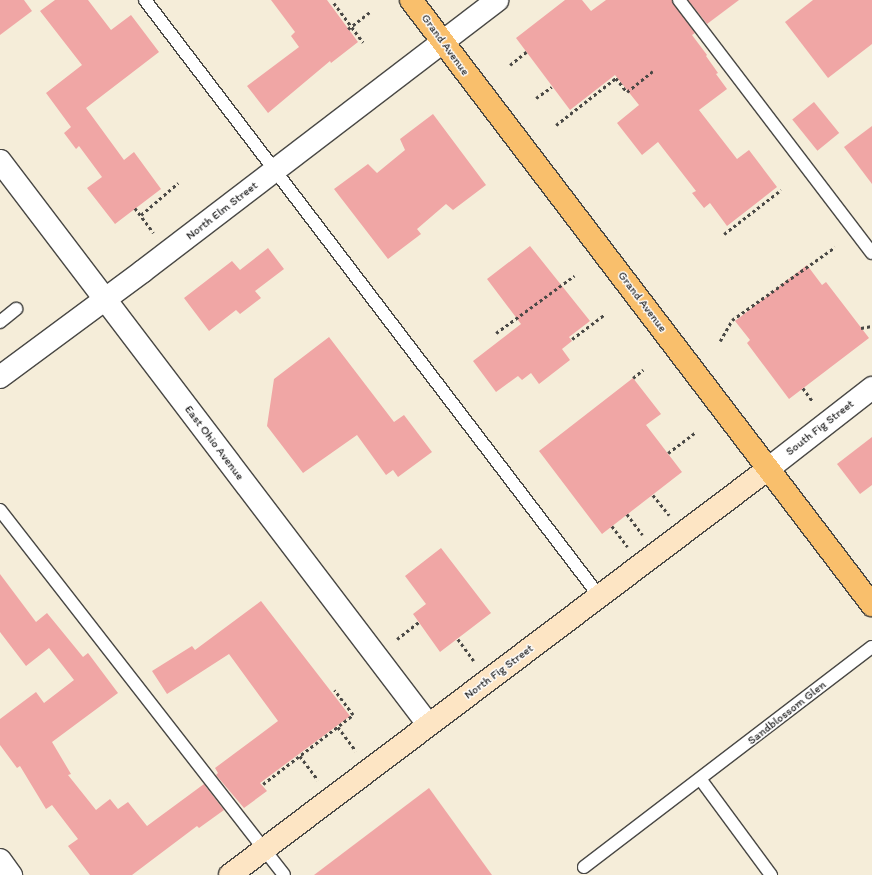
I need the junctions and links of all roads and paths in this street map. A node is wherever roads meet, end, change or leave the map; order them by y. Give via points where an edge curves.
1 (145, 0) edge
2 (411, 0) edge
3 (498, 0) edge
4 (679, 0) edge
5 (334, 3) dead end
6 (371, 11) dead end
7 (352, 26) junction
8 (348, 29) dead end
9 (363, 42) dead end
10 (442, 42) junction
11 (526, 52) dead end
12 (510, 65) dead end
13 (654, 71) dead end
14 (552, 87) dead end
15 (536, 98) dead end
16 (556, 125) dead end
17 (0, 161) edge
18 (275, 170) junction
19 (178, 183) dead end
20 (781, 190) dead end
21 (136, 208) dead end
22 (140, 215) junction
23 (154, 233) dead end
24 (724, 234) dead end
25 (835, 247) dead end
26 (872, 253) edge
27 (574, 276) dead end
28 (105, 299) junction
29 (16, 309) dead end
30 (604, 315) dead end
31 (0, 322) edge
32 (872, 326) edge
33 (861, 328) dead end
34 (496, 333) dead end
35 (572, 339) dead end
36 (720, 340) dead end
37 (643, 370) dead end
38 (0, 377) edge
39 (633, 378) dead end
40 (803, 388) dead end
41 (872, 388) edge
42 (813, 402) dead end
43 (696, 432) dead end
44 (668, 453) dead end
45 (768, 469) junction
46 (653, 495) dead end
47 (0, 510) edge
48 (627, 514) dead end
49 (669, 516) dead end
50 (612, 526) dead end
51 (644, 535) dead end
52 (628, 547) dead end
53 (600, 597) junction
54 (872, 605) edge
55 (419, 622) dead end
56 (397, 639) dead end
57 (458, 639) dead end
58 (872, 647) edge
59 (475, 663) dead end
60 (334, 690) dead end
61 (428, 724) junction
62 (338, 727) junction
63 (357, 753) dead end
64 (300, 756) junction
65 (701, 780) junction
66 (319, 782) dead end
67 (263, 784) dead end
68 (264, 849) junction
69 (0, 860) edge
70 (584, 868) dead end
71 (11, 875) edge
72 (230, 875) edge
73 (284, 875) edge
74 (771, 875) edge

1 - 18 lane
2 - 10 main road, Grand Avenue
3 - 10 street, North Elm Street
4 - 26 lane
5 - 7 path
6 - 7 path
7 - 8 path
7 - 9 path
10 - 18 street, North Elm Street
10 - 45 main road, Grand Avenue
11 - 12 path
13 - 16 path via 627,92 616,78
14 - 15 path
17 - 28 street, East Ohio Avenue
18 - 28 street, North Elm Street
18 - 53 lane
19 - 22 path
20 - 24 path
21 - 22 path
22 - 23 path
25 - 36 path via 732,320
27 - 34 path
28 - 38 street, North Elm Street
28 - 61 street, East Ohio Avenue
29 - 31 lane
30 - 35 path
32 - 33 path
37 - 39 path
40 - 42 path
41 - 45 street, South Fig Street
43 - 44 path
45 - 53 street, North Fig Street
45 - 54 main road, Grand Avenue
46 - 49 path
47 - 68 lane
48 - 51 path
50 - 52 path
53 - 61 street, North Fig Street
55 - 56 path
57 - 59 path
58 - 65 lane, Sandblossom Glen
60 - 62 path via 353,715
61 - 68 street, North Fig Street
62 - 63 path
62 - 64 path
64 - 66 path
64 - 67 path
65 - 70 lane, Sandblossom Glen
65 - 74 lane
68 - 72 street, North Fig Street
68 - 73 lane
69 - 71 street

